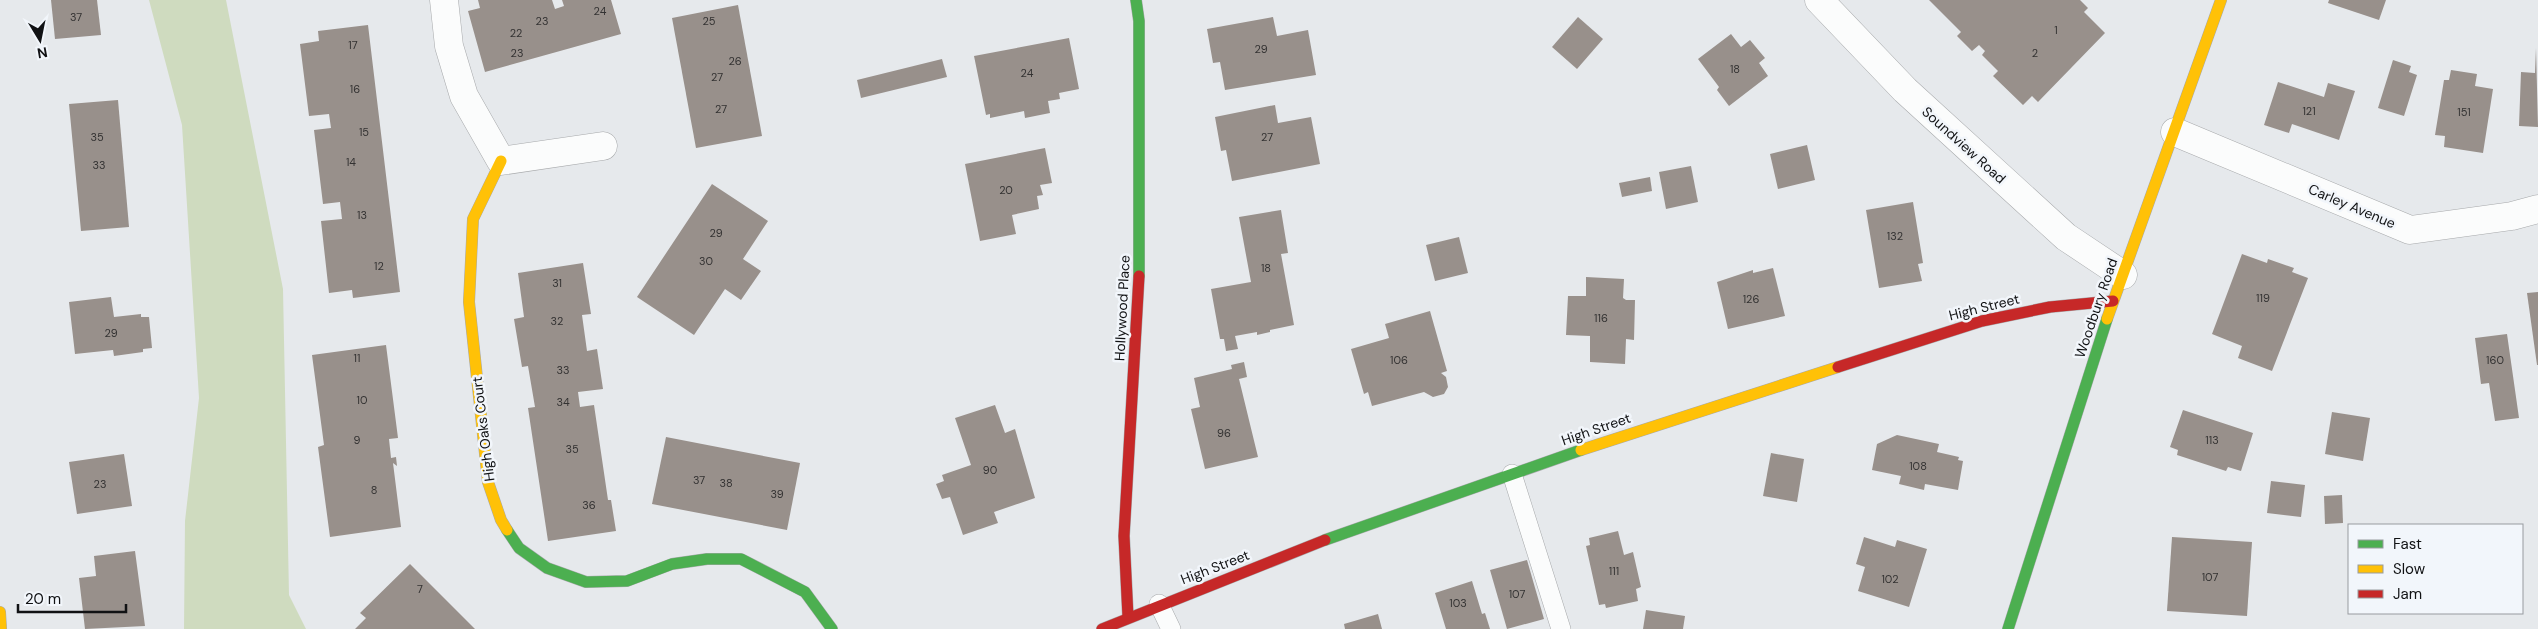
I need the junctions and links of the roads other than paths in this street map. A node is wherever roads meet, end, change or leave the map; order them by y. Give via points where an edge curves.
1 (444, 0) edge
2 (1136, 0) edge
3 (1819, 0) edge
4 (2221, 0) edge
5 (2175, 132) junction
6 (603, 146) dead end
7 (501, 161) junction
8 (2538, 210) edge
9 (2123, 275) junction
10 (2113, 300) junction
11 (1512, 474) junction
12 (1159, 604) junction
13 (0, 612) edge
14 (1128, 617) junction
15 (1, 629) edge
16 (832, 629) edge
17 (1102, 629) edge
18 (1170, 629) edge
19 (1561, 629) edge
20 (2008, 629) edge

1 - 7 street via 449,46 464,96
2 - 14 main road, Hollywood Place via 1140,114 1139,281 1124,536
3 - 9 street, Soundview Road via 1904,90 2051,224
4 - 5 main road, Woodbury Road
5 - 8 street, Carley Avenue via 2410,230
5 - 9 main road, Woodbury Road
6 - 7 street
7 - 16 main road, High Oaks Court via 473,219 469,302 488,482 501,520 518,548 547,568 586,582 627,581 672,564 741,559 805,592
9 - 10 main road, Woodbury Road
10 - 11 main road, High Street via 2050,307 1982,321 1635,431
10 - 20 main road, Woodbury Road
11 - 12 main road, High Street via 1364,525
11 - 19 lane
12 - 14 main road, High Street
12 - 18 lane
13 - 15 main road
14 - 17 main road, High Street

